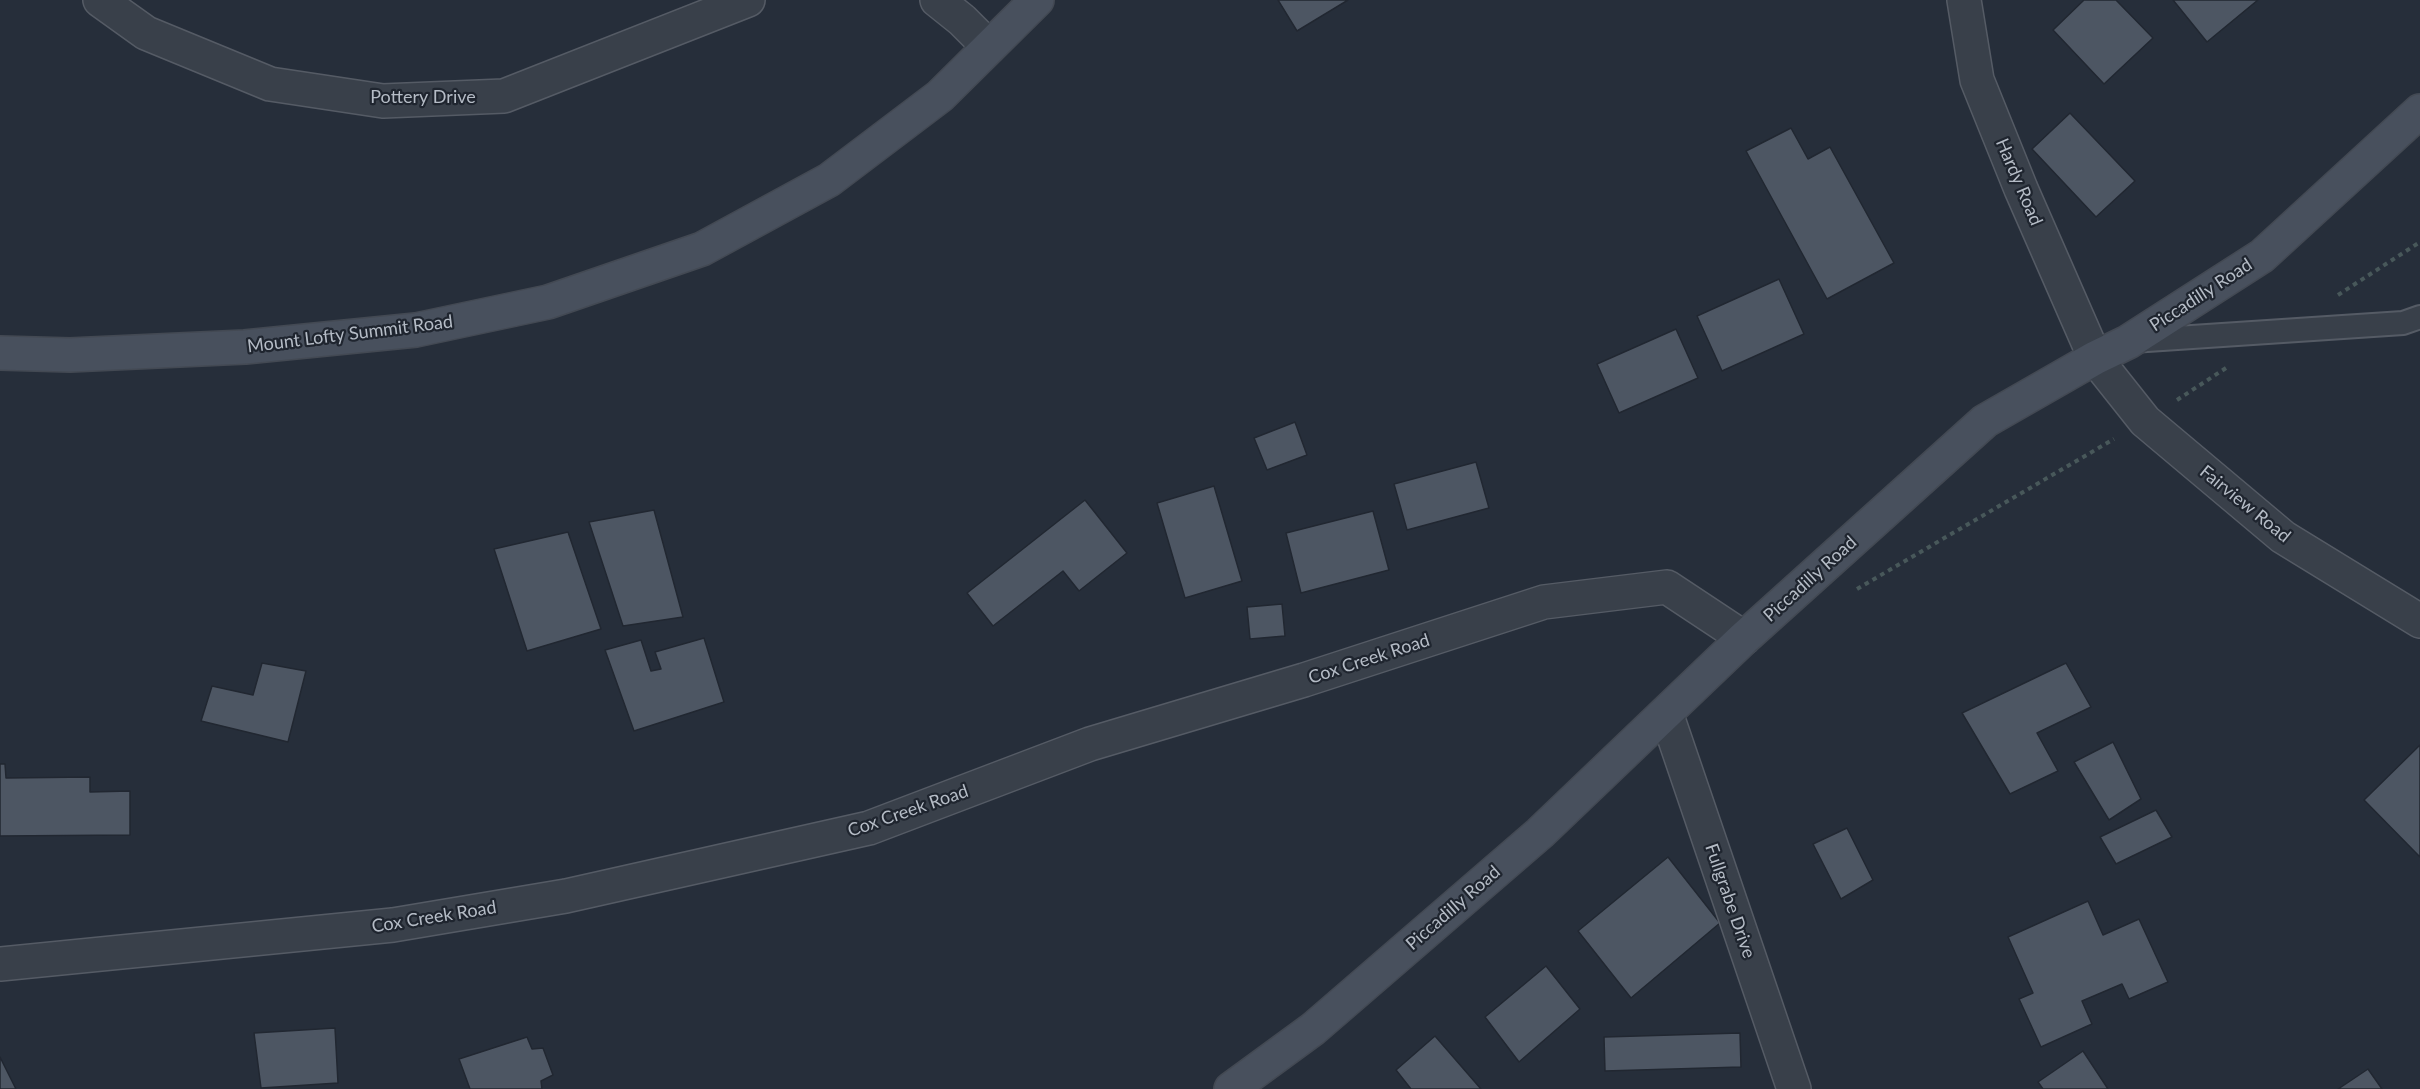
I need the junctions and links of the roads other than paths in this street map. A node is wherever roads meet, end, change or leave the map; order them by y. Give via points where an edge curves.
1 (100, 0) edge
2 (748, 0) edge
3 (937, 0) edge
4 (1037, 0) edge
5 (1964, 0) edge
6 (989, 47) junction
7 (2420, 111) edge
8 (2420, 317) edge
9 (2128, 342) junction
10 (0, 353) edge
11 (70, 355) junction
12 (2095, 358) junction
13 (0, 362) edge
14 (2420, 621) edge
15 (1744, 638) junction
16 (1666, 713) junction
17 (0, 964) edge
18 (1231, 1089) edge
19 (1794, 1089) edge

1 - 2 street, Pottery Drive via 146,33 270,84 383,101 504,96
3 - 6 street
4 - 6 main road, Mount Lofty Summit Road
5 - 12 street, Hardy Road via 1977,80
6 - 11 main road, Mount Lofty Summit Road via 940,96 830,180 702,249 548,302 416,330 245,347
7 - 9 main road, Piccadilly Road via 2262,256
8 - 9 lane via 2403,323
9 - 12 main road, Piccadilly Road
10 - 11 main road, Mount Lofty Summit Road
11 - 13 main road, Mount Lofty Summit Road
12 - 14 street, Fairview Road via 2145,421 2283,537
12 - 15 main road, Piccadilly Road via 1985,421
15 - 16 main road, Piccadilly Road
15 - 17 street, Cox Creek Road via 1667,587 1544,602 1090,744 869,828 566,896 393,925
16 - 18 main road, Piccadilly Road via 1540,833 1434,926 1313,1029
16 - 19 street, Fullgrabe Drive

